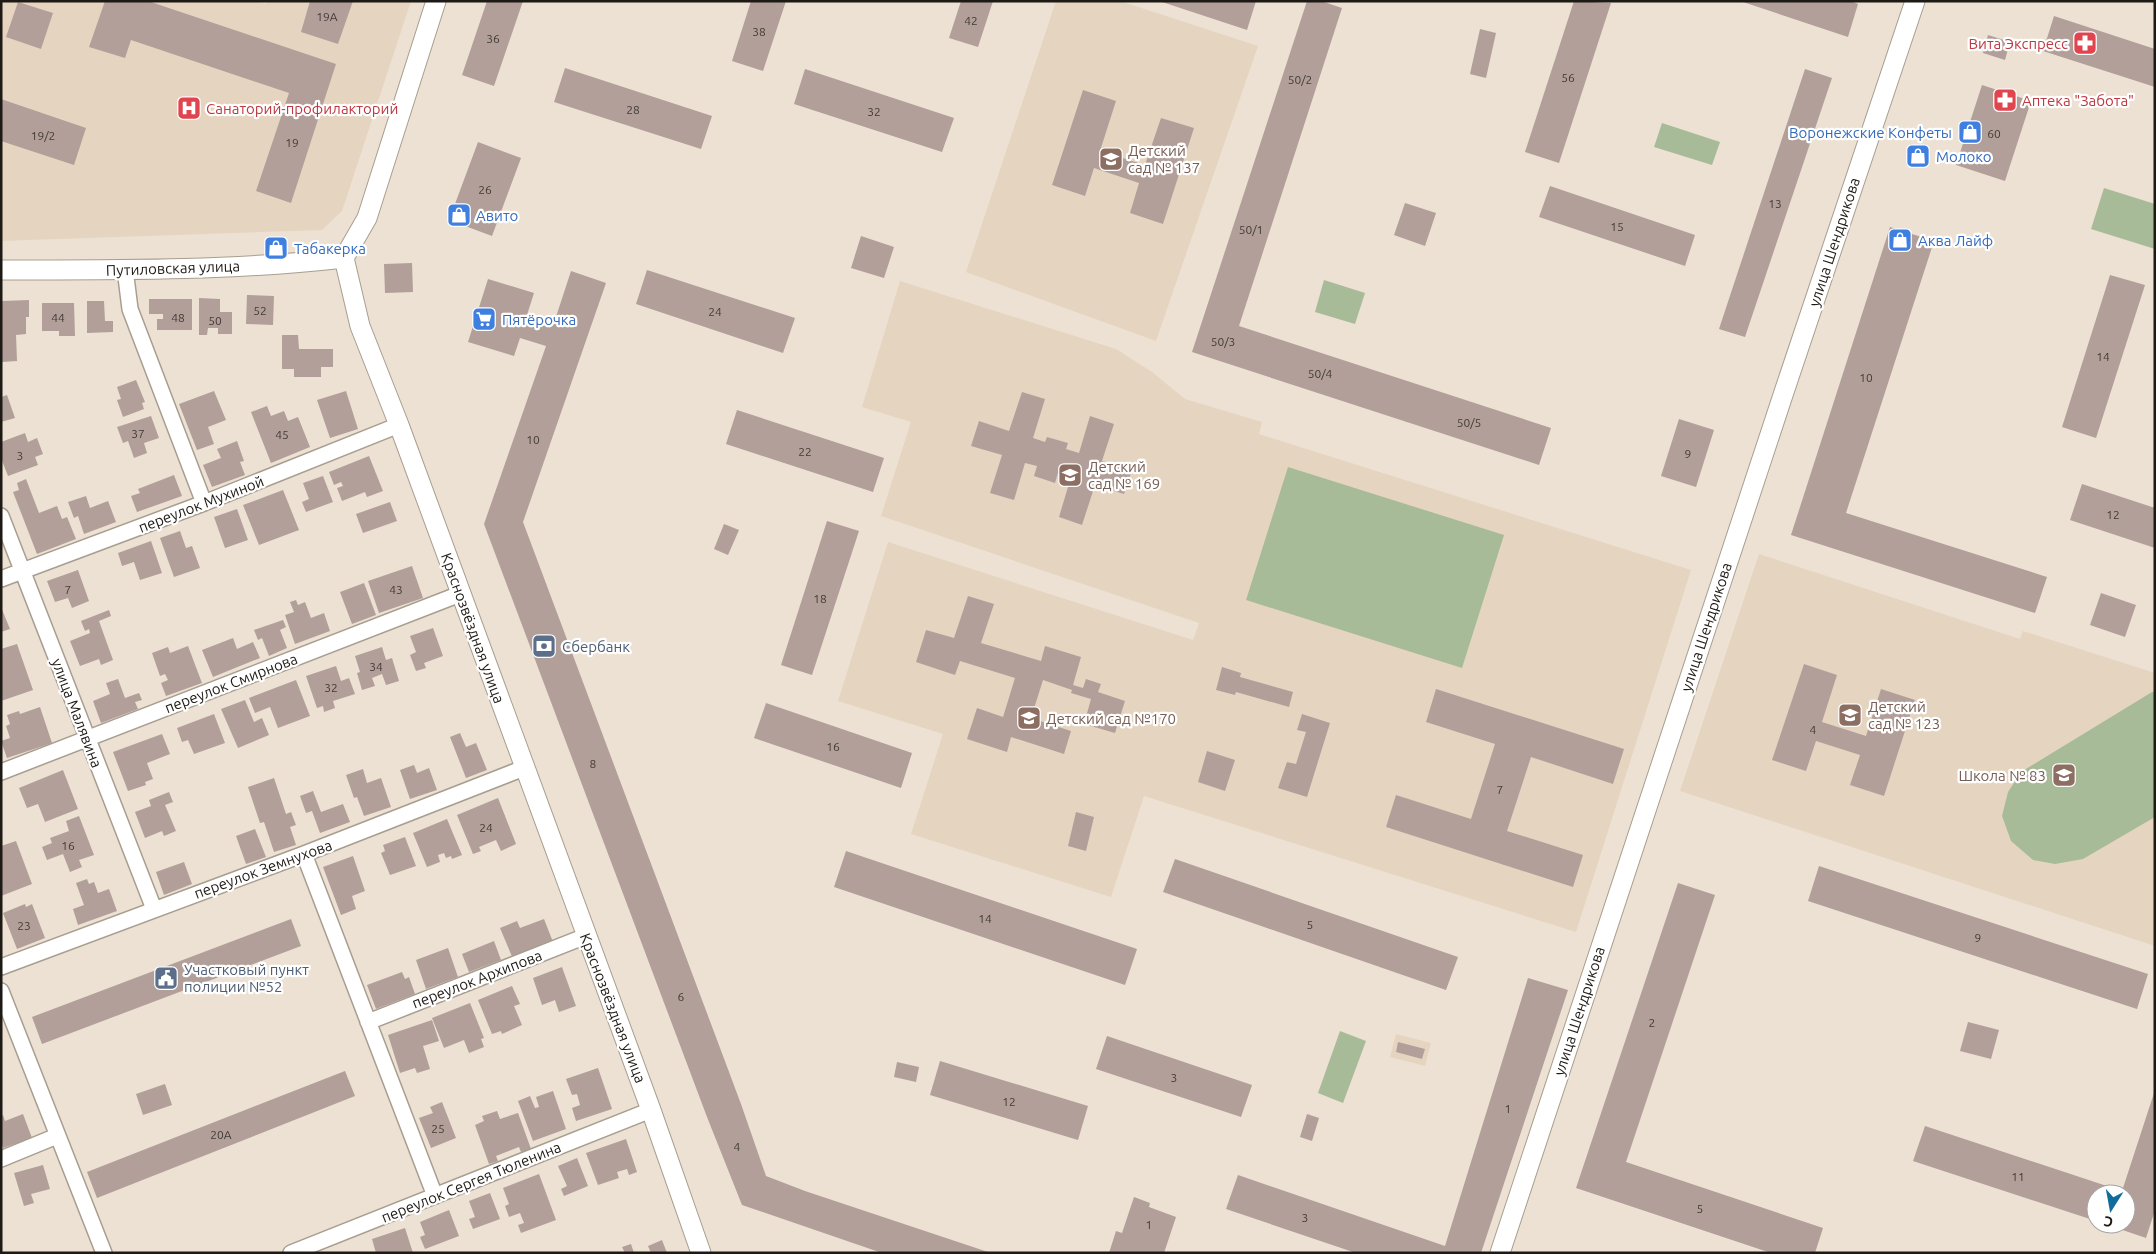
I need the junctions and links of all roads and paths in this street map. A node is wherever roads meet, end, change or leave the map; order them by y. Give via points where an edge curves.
1 (436, 1) edge
2 (1915, 1) edge
3 (344, 258) junction
4 (1, 270) edge
5 (125, 270) junction
6 (399, 425) junction
7 (204, 503) junction
8 (1, 516) edge
9 (23, 571) junction
10 (1, 579) edge
11 (460, 594) junction
12 (87, 739) junction
13 (524, 768) junction
14 (1, 772) edge
15 (304, 854) junction
16 (154, 909) junction
17 (586, 936) junction
18 (1, 967) edge
19 (1, 991) edge
20 (368, 1022) junction
21 (651, 1110) junction
22 (57, 1136) junction
23 (1, 1159) edge
24 (434, 1196) junction
25 (104, 1253) edge
26 (291, 1253) edge
27 (701, 1253) edge
28 (1500, 1253) edge

1 - 3 street via 367,218
2 - 28 street, улица Шендрикова
3 - 5 street, Путиловская улица via 292,264
3 - 6 street, Краснозвёздная улица via 360,326
4 - 5 street, Путиловская улица
5 - 7 street via 130,309
6 - 7 street, переулок Мухиной
6 - 11 street, Краснозвёздная улица
7 - 9 street, переулок Мухиной
8 - 9 street, улица Малявина
9 - 10 street, переулок Мухиной
9 - 12 street, улица Малявина
11 - 12 street, переулок Смирнова
11 - 13 street, Краснозвёздная улица
12 - 14 street, переулок Смирнова
12 - 16 street, улица Малявина
13 - 15 street, переулок Земнухова
13 - 17 street, Краснозвёздная улица
15 - 16 street, переулок Земнухова
15 - 20 street
16 - 18 street, переулок Земнухова
17 - 20 street, переулок Архипова
17 - 21 street, Краснозвёздная улица
19 - 22 street
20 - 24 street
21 - 24 street, переулок Сергея Тюленина
21 - 27 street, Краснозвёздная улица
22 - 23 street
22 - 25 street
24 - 26 street, переулок Сергея Тюленина

